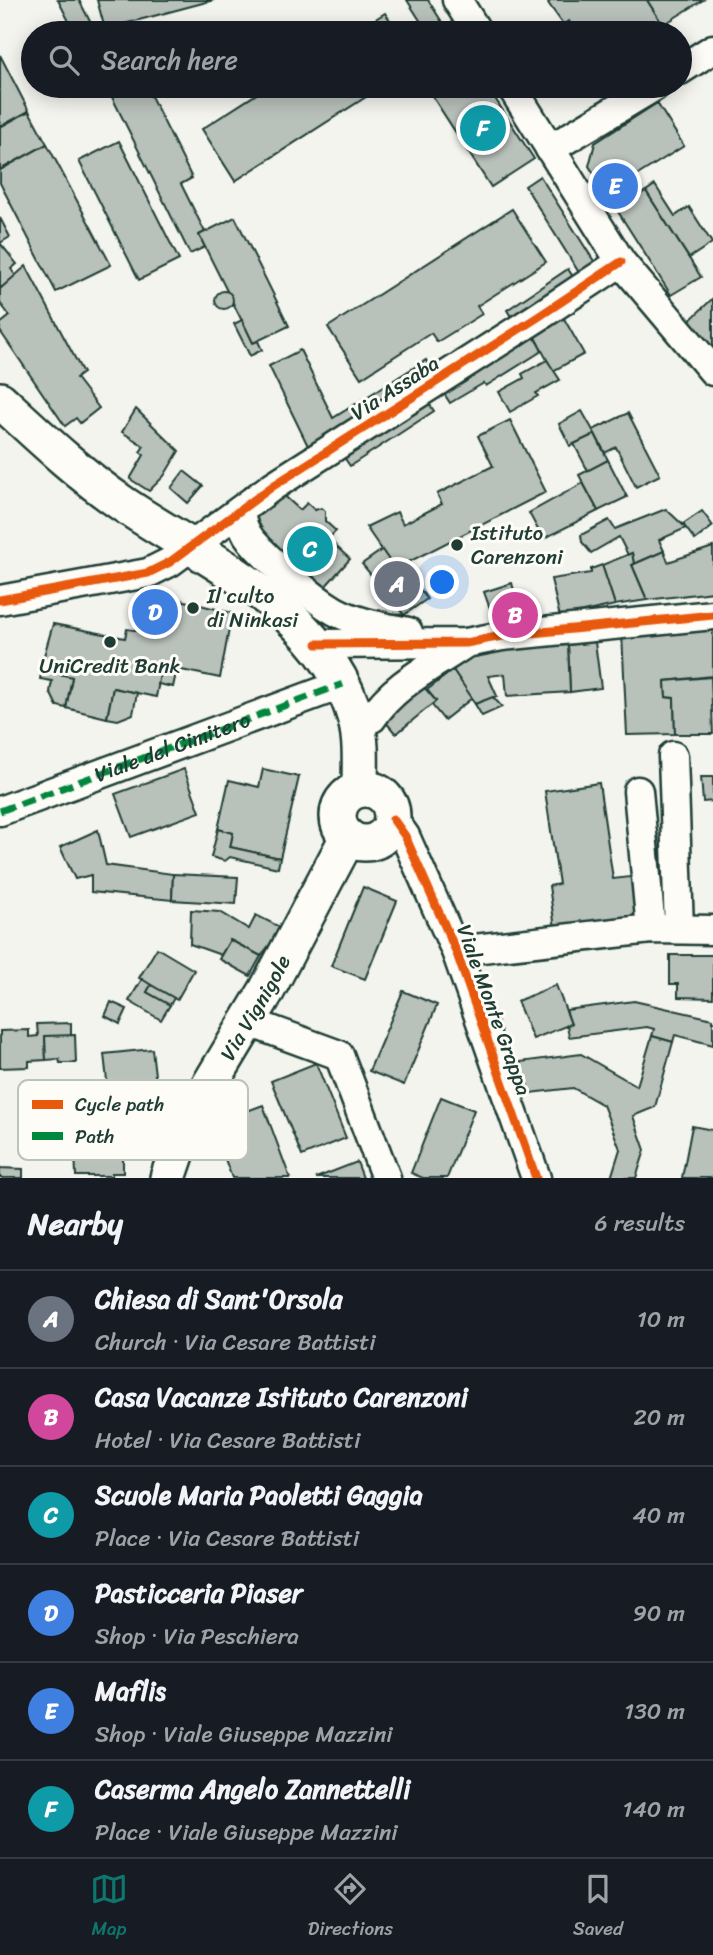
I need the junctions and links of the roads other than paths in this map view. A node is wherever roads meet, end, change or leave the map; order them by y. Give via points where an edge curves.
1 (457, 0) edge
2 (470, 21) edge
3 (713, 49) edge
4 (692, 62) edge
5 (518, 98) edge
6 (635, 98) edge
7 (550, 149) junction
8 (621, 262) junction
9 (713, 371) edge
10 (0, 400) edge
11 (240, 511) junction
12 (190, 547) junction
13 (0, 600) edge
14 (713, 615) edge
15 (466, 643) junction
16 (317, 644) junction
17 (343, 684) junction
18 (372, 718) junction
19 (673, 756) dead end
20 (638, 791) dead end
21 (376, 799) junction
22 (0, 811) edge
23 (651, 929) junction
24 (679, 929) junction
25 (713, 930) edge
26 (456, 951) junction
27 (248, 1022) junction
28 (213, 1080) edge
29 (174, 1160) edge
30 (167, 1178) edge
31 (386, 1178) edge
32 (536, 1178) edge

1 - 2 street
3 - 4 street
5 - 7 street
6 - 7 street
7 - 8 street
8 - 9 street
8 - 11 street, Via Assaba
10 - 12 main road via 120,502
11 - 12 street, Via Assaba
11 - 15 street via 250,540 336,611 384,627
12 - 13 street, Via Assaba via 148,573
12 - 16 main road via 288,615
14 - 15 street via 539,631
15 - 16 street
15 - 18 street via 400,687
16 - 17 main road
17 - 18 main road
17 - 21 main road
17 - 22 street, Viale del Cimitero
18 - 21 main road
19 - 24 street
20 - 23 street
21 - 26 street, Viale Monte Grappa via 405,836
21 - 27 main road, Via Vignigole via 345,797 340,805 339,822 348,837
23 - 24 street
23 - 26 street
24 - 25 street
26 - 32 street, Viale Monte Grappa
27 - 28 main road, Via Vignigole
27 - 31 street via 339,1055
29 - 30 main road, Via Vignigole

